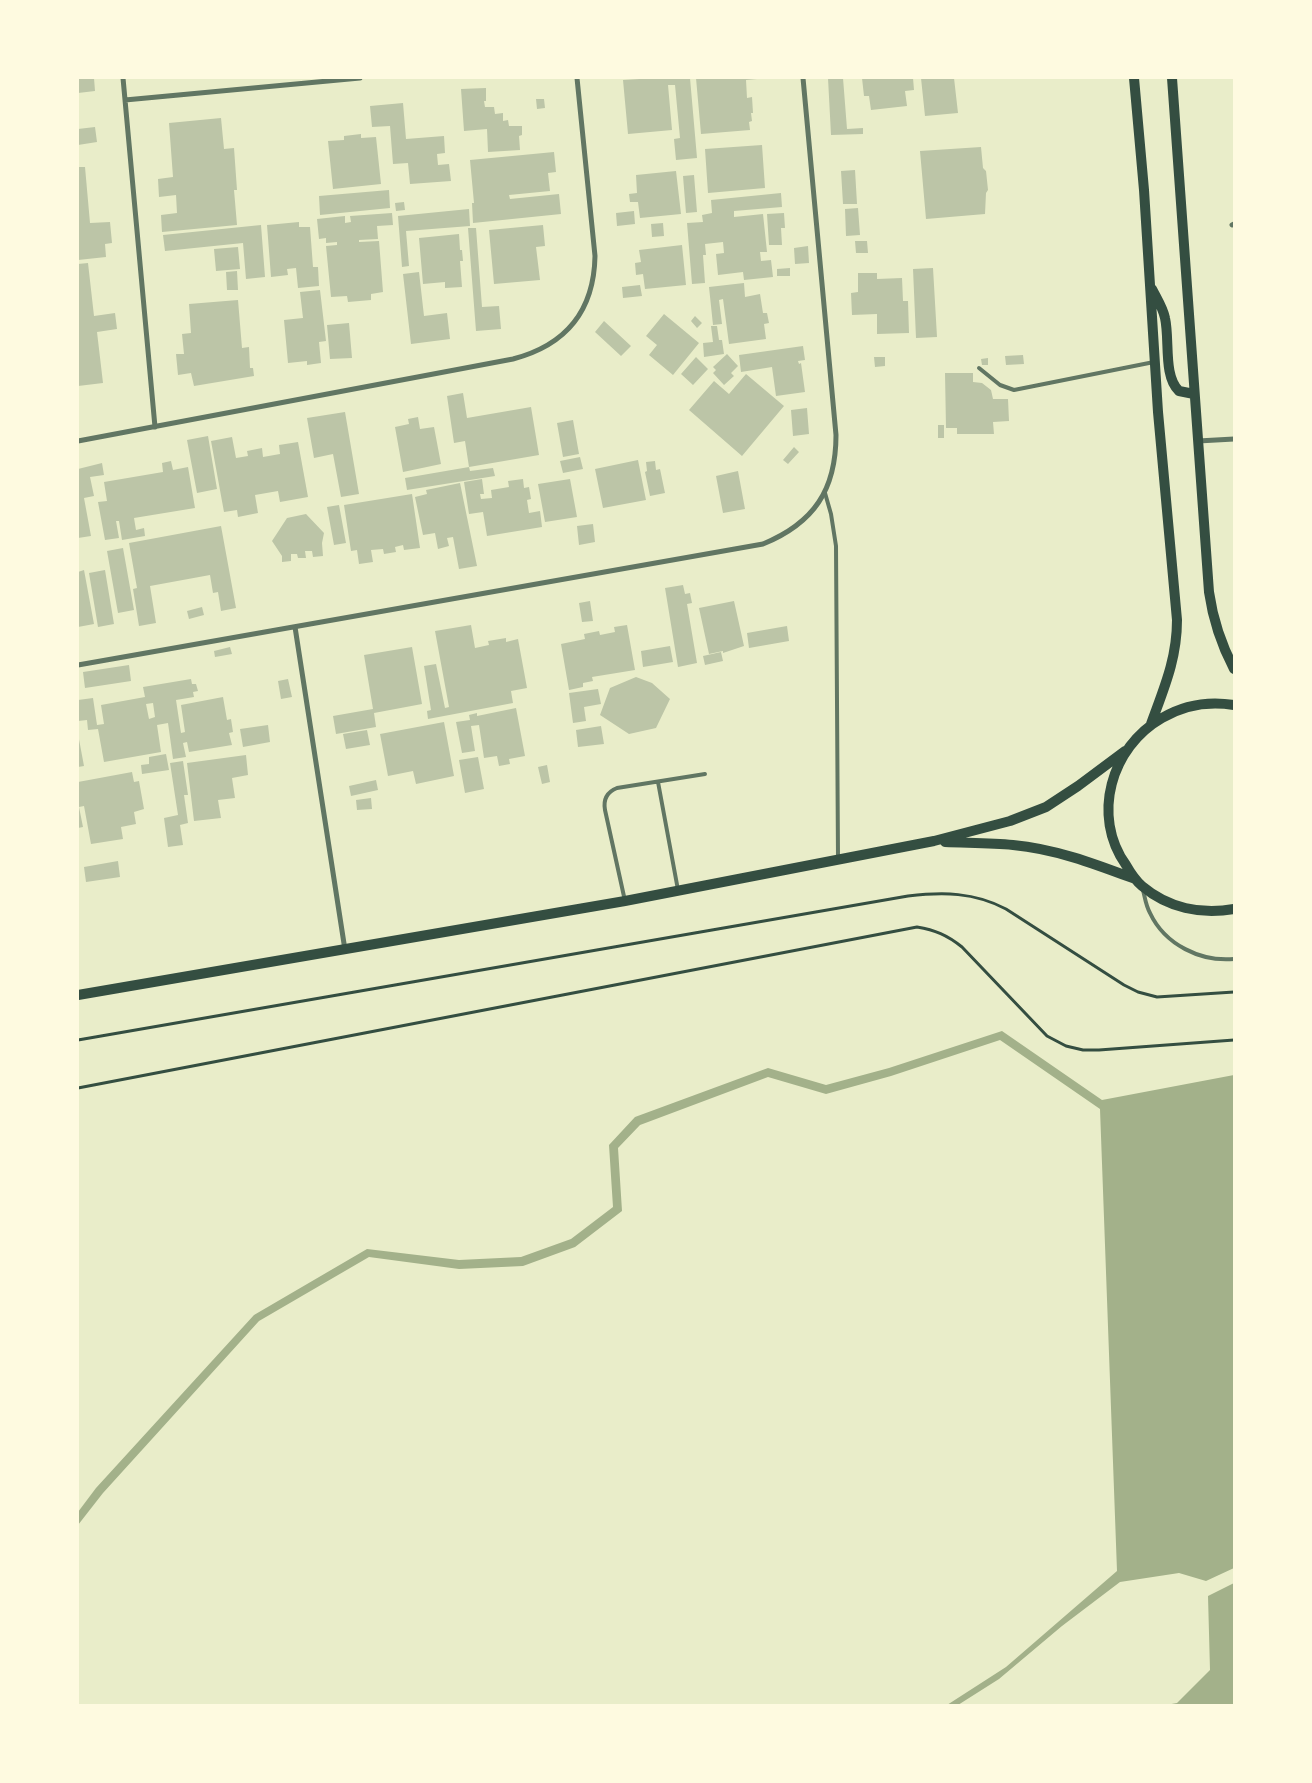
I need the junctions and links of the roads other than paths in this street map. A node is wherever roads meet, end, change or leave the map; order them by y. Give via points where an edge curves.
1 (124, 78) edge
2 (360, 78) edge
3 (577, 78) edge
4 (803, 78) edge
5 (1134, 78) edge
6 (1172, 78) edge
7 (126, 100) junction
8 (1150, 286) junction
9 (1155, 362) junction
10 (979, 368) dead end
11 (1194, 394) junction
12 (155, 427) junction
13 (1234, 439) edge
14 (78, 441) edge
15 (1198, 441) junction
16 (825, 492) junction
17 (295, 627) junction
18 (78, 665) edge
19 (1234, 669) edge
20 (1234, 705) edge
21 (1151, 724) junction
22 (1125, 752) junction
23 (705, 774) dead end
24 (658, 782) junction
25 (934, 841) junction
26 (838, 860) junction
27 (1138, 882) junction
28 (678, 891) junction
29 (625, 901) junction
30 (1234, 909) edge
31 (345, 950) junction
32 (1234, 960) edge
33 (78, 996) edge

1 - 7 street
2 - 7 street
3 - 12 street via 595,274 584,308 562,336 547,347 513,359
4 - 16 street via 836,435 834,465
5 - 8 main road
6 - 11 main road
7 - 12 street
8 - 9 main road
8 - 11 main road via 1165,317 1172,382 1179,391
9 - 10 lane via 1014,390 1000,385
9 - 21 main road via 1178,620 1171,670
11 - 15 main road
12 - 14 street
13 - 15 street
15 - 19 main road via 1211,606 1218,634
16 - 17 street via 799,524 763,544
16 - 26 lane via 836,546
17 - 18 street
17 - 31 street
20 - 21 main road via 1196,704 1172,711
21 - 22 main road
22 - 25 main road via 1046,807 1010,821
22 - 27 main road via 1113,776 1108,803 1110,830 1119,856
23 - 24 lane
24 - 28 lane
24 - 29 lane via 612,790 604,801
25 - 26 main road
25 - 27 main road via 1032,848 1087,861
26 - 28 main road
27 - 30 main road via 1158,897 1178,906 1199,911
27 - 32 lane via 1147,908 1168,937 1193,954
28 - 29 main road
29 - 31 main road
31 - 33 main road

